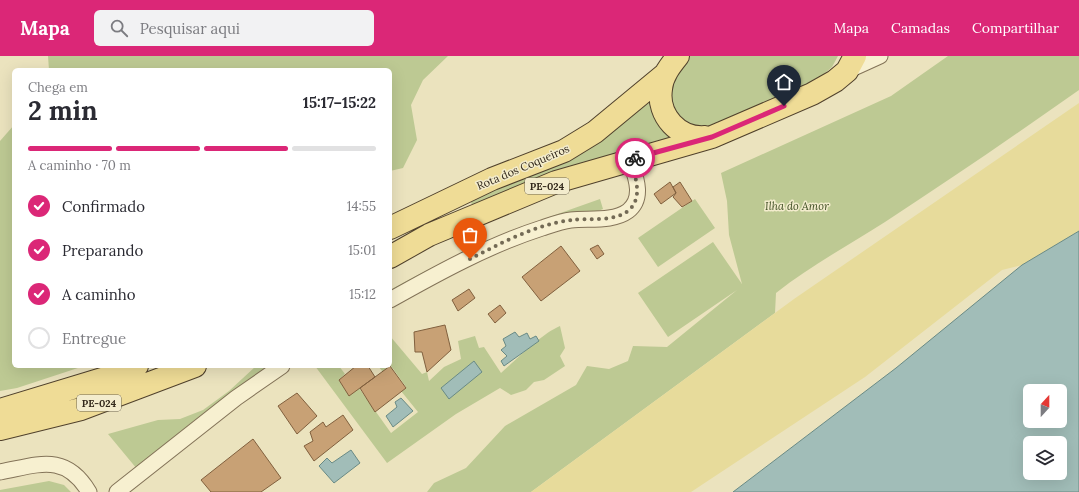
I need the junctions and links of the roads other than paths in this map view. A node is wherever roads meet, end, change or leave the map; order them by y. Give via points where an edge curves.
1 (678, 56) edge
2 (880, 56) edge
3 (851, 64) edge
4 (664, 75) junction
5 (712, 137) junction
6 (630, 160) junction
7 (392, 227) edge
8 (392, 256) edge
9 (392, 299) edge
10 (132, 368) edge
11 (190, 368) edge
12 (279, 368) edge
13 (0, 410) edge
14 (0, 429) edge
15 (0, 472) edge
16 (89, 492) edge
17 (117, 492) edge

1 - 4 main road, Rota dos Coqueiros / PE-024
2 - 3 street
3 - 5 main road, Rota dos Coqueiros / PE-024 via 835,81 812,94
4 - 5 main road, Rota dos Coqueiros / PE-024 via 660,89 662,104 674,128 695,138
4 - 7 main road, Rota dos Coqueiros / PE-024 via 595,132 564,151 492,179
5 - 6 main road, Rota dos Coqueiros / PE-024
6 - 8 main road, Rota dos Coqueiros / PE-024 via 556,182 429,235
6 - 9 street via 638,192 635,202 628,210 616,216 570,220 542,228 498,245
10 - 13 main road, PE-024
11 - 14 main road, PE-024 via 81,410
12 - 17 street via 236,398
15 - 16 street via 47,463 76,475

